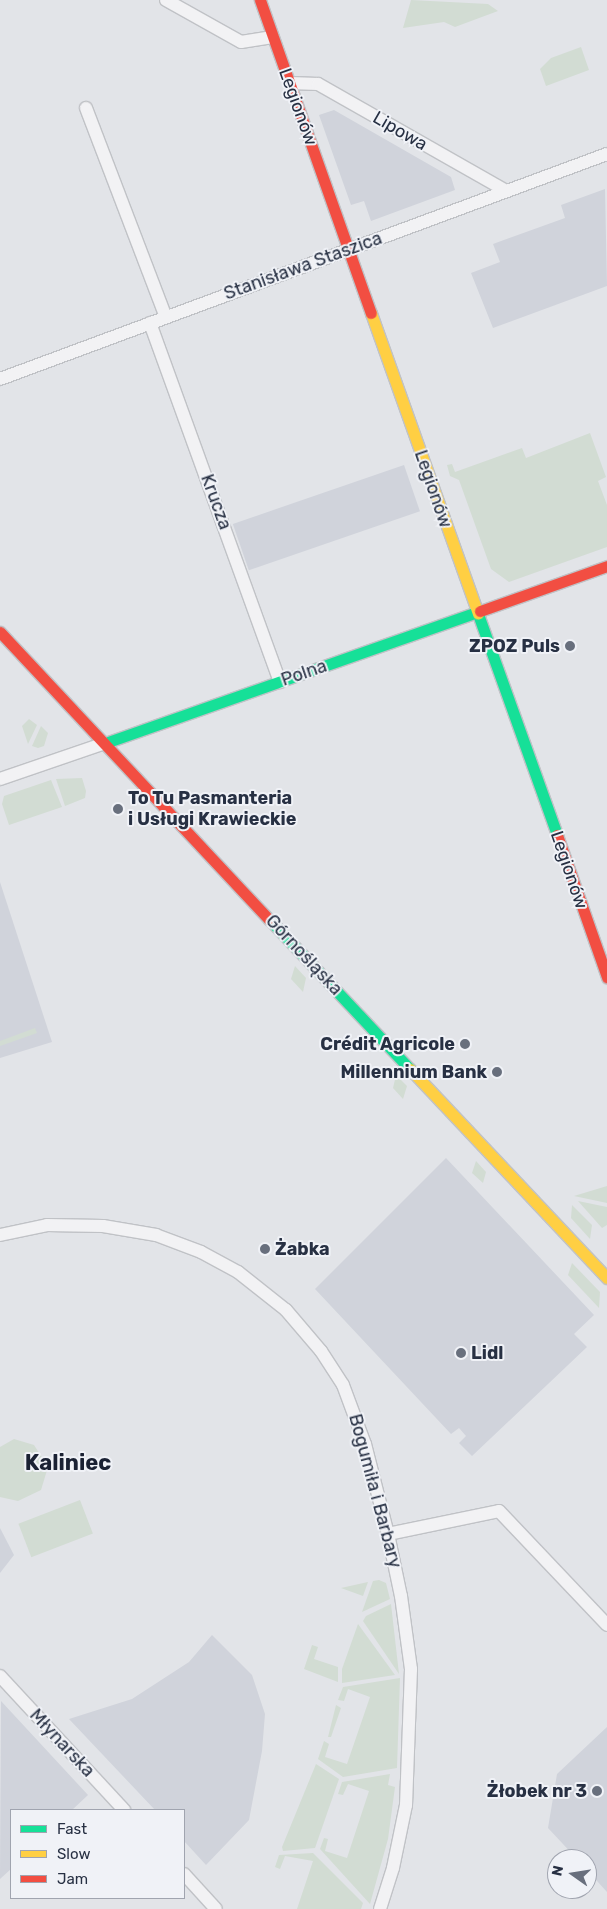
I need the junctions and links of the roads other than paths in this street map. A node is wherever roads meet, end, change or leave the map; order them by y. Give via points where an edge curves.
1 (166, 0) edge
2 (260, 0) edge
3 (273, 37) junction
4 (290, 83) junction
5 (86, 108) dead end
6 (607, 154) edge
7 (506, 191) junction
8 (348, 250) junction
9 (166, 317) junction
10 (150, 323) junction
11 (0, 379) edge
12 (607, 566) edge
13 (477, 612) junction
14 (0, 632) edge
15 (280, 682) junction
16 (105, 743) junction
17 (0, 779) edge
18 (607, 977) edge
19 (0, 1234) edge
20 (607, 1278) edge
21 (388, 1534) junction
22 (607, 1625) edge
23 (0, 1676) edge
24 (123, 1809) edge
25 (185, 1875) edge
26 (216, 1909) edge
27 (380, 1909) edge

1 - 3 street via 241,42
2 - 3 street, Legionów
3 - 4 street, Legionów
4 - 7 street, Lipowa via 318,84
4 - 8 street, Legionów
5 - 9 street
6 - 7 street, Stanisława Staszica
7 - 8 street, Stanisława Staszica
8 - 9 street, Stanisława Staszica
8 - 13 street, Legionów
9 - 10 street, Stanisława Staszica
10 - 11 street, Stanisława Staszica
10 - 15 street, Krucza
12 - 13 street, Polna
13 - 15 street, Polna
13 - 18 street, Legionów
14 - 16 street, Górnośląska
15 - 16 street, Polna
16 - 17 street, Polna
16 - 20 street, Górnośląska
19 - 21 street, Bogumiła i Barbary via 64,1224 141,1232 202,1252 264,1291 309,1334 343,1385 360,1429
21 - 22 street via 499,1511
21 - 27 street, Bogumiła i Barbary via 409,1649 412,1710 403,1824
23 - 24 street, Młynarska
25 - 26 street

